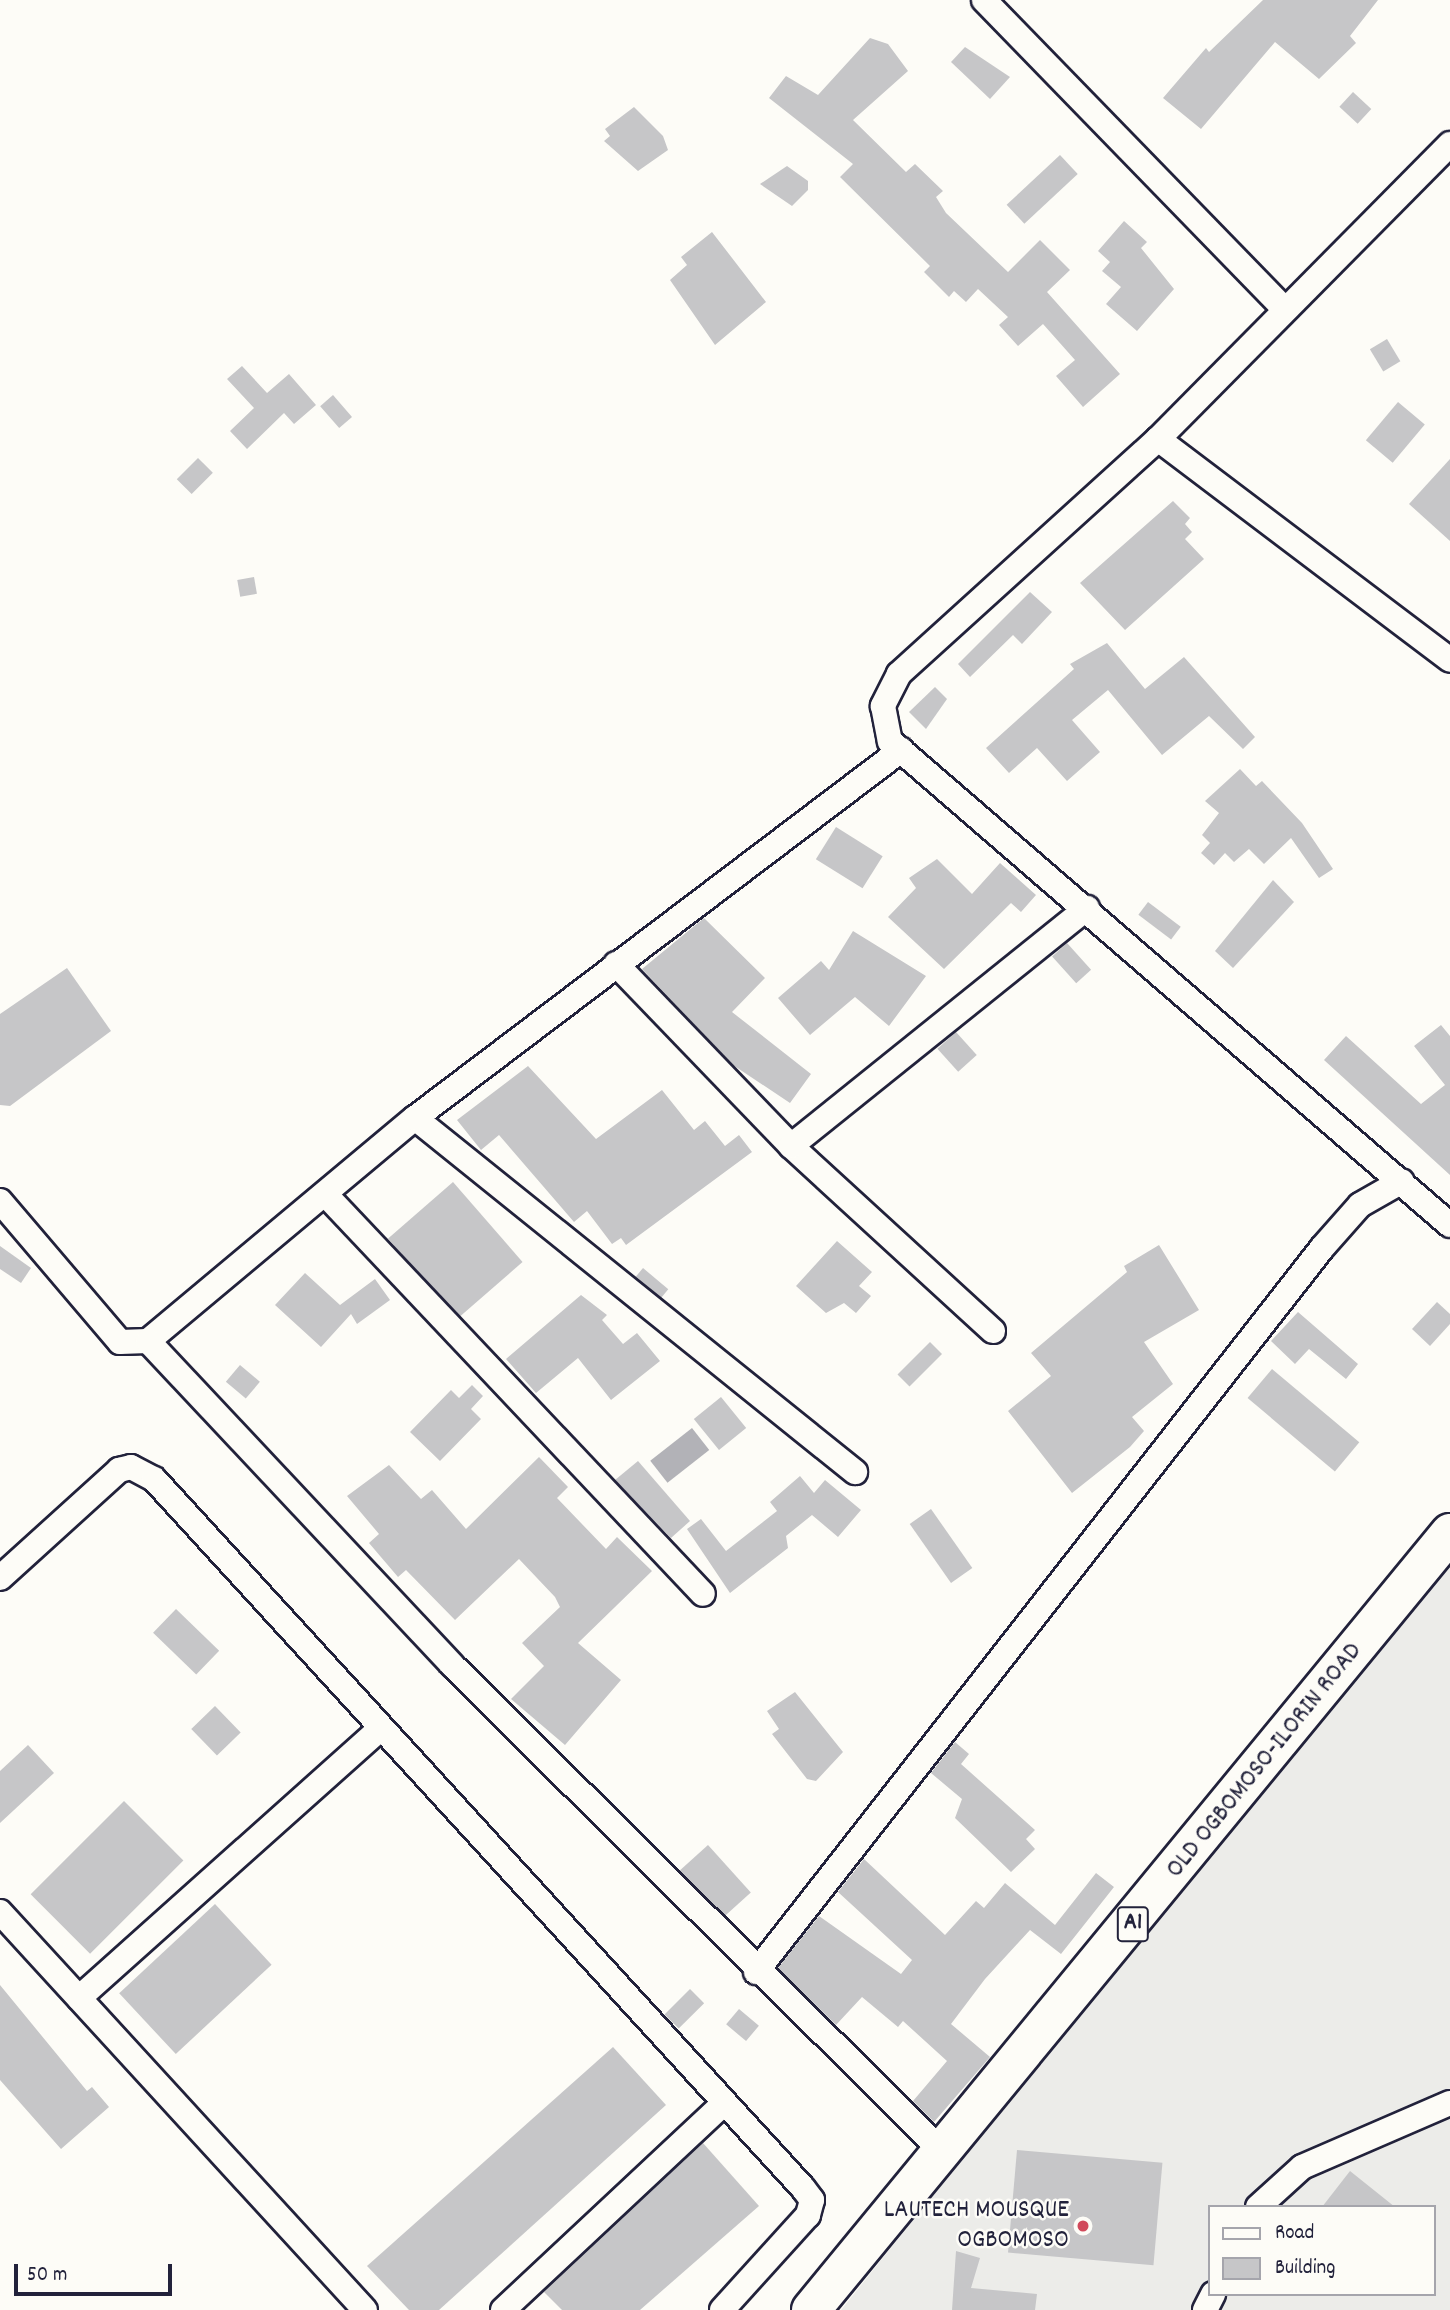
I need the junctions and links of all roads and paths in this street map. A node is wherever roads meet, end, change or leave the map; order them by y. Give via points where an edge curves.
1 (990, 2) edge
2 (1450, 144) edge
3 (1285, 310) junction
4 (1158, 439) junction
5 (1450, 660) edge
6 (901, 750) junction
7 (1087, 908) junction
8 (617, 964) junction
9 (415, 1118) junction
10 (790, 1146) junction
11 (1402, 1181) junction
12 (325, 1194) junction
13 (0, 1202) edge
14 (1450, 1225) edge
15 (993, 1331) dead end
16 (148, 1341) junction
17 (855, 1472) dead end
18 (1450, 1533) edge
19 (0, 1578) edge
20 (704, 1594) dead end
21 (380, 1729) junction
22 (0, 1912) edge
23 (756, 1972) junction
24 (79, 1998) junction
25 (1450, 2103) edge
26 (722, 2105) junction
27 (943, 2152) junction
28 (1260, 2205) edge
29 (365, 2310) edge
30 (503, 2310) edge
31 (722, 2310) edge
32 (811, 2310) edge

1 - 3 street
2 - 3 street
3 - 4 street
4 - 5 street
4 - 6 street via 899,674 883,706 883,723
6 - 7 street
6 - 8 street
7 - 10 street
7 - 11 street
8 - 9 street
8 - 10 street
9 - 12 street
9 - 17 street
10 - 15 street
11 - 14 street
11 - 23 street via 1360,1205 1322,1248
12 - 16 street
12 - 20 street
13 - 16 street via 120,1342
16 - 23 street via 453,1665
18 - 27 highway, OLD OGBOMOSO-ILORIN ROAD / A1
19 - 21 street via 119,1470 141,1470
21 - 24 street
21 - 26 street
22 - 24 street
23 - 27 street
24 - 29 street
25 - 28 street via 1302,2167
26 - 30 street
26 - 31 street via 811,2200 808,2216
27 - 32 highway, OLD OGBOMOSO-ILORIN ROAD / A1

